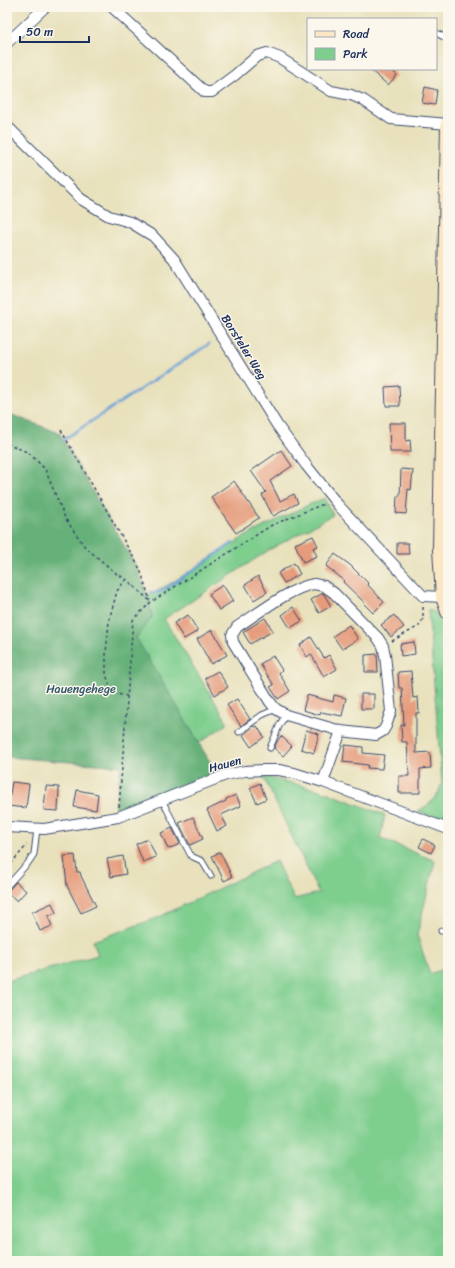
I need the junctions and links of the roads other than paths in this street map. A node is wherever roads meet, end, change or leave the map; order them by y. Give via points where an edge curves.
1 (45, 7) edge
2 (112, 7) edge
3 (437, 34) edge
4 (448, 39) edge
5 (7, 42) edge
6 (448, 124) edge
7 (7, 126) edge
8 (446, 395) edge
9 (444, 519) edge
10 (443, 551) edge
11 (443, 597) junction
12 (448, 612) edge
13 (276, 709) junction
14 (286, 716) junction
15 (341, 731) junction
16 (239, 732) dead end
17 (270, 748) dead end
18 (323, 782) junction
19 (162, 800) junction
20 (7, 827) edge
21 (37, 829) junction
22 (448, 829) edge
23 (211, 876) dead end
24 (7, 886) edge
25 (448, 929) edge
26 (441, 931) dead end

1 - 5 street
2 - 6 street via 205,92 212,92 257,56 267,53 280,58 331,91 363,100 391,119
3 - 4 lane
6 - 8 main road via 444,310
7 - 11 street, Borsteler Weg via 81,199 109,216 130,222 153,236 174,259 277,425 338,505 423,596
8 - 9 main road
9 - 10 main road
10 - 11 main road
11 - 12 main road
13 - 14 street
13 - 15 street via 233,642 232,635 237,626 288,594 306,585 324,586 368,626 383,646 385,654 391,711 386,726 376,735
13 - 16 lane via 262,715
14 - 15 street
14 - 17 lane
15 - 18 street
18 - 19 street, Hauen via 279,770 245,771 226,775
18 - 22 street, Hauen
19 - 21 street, Hauen via 118,817
19 - 23 lane via 191,856 202,861
20 - 21 street, Hauen
21 - 24 lane via 34,854
25 - 26 lane

